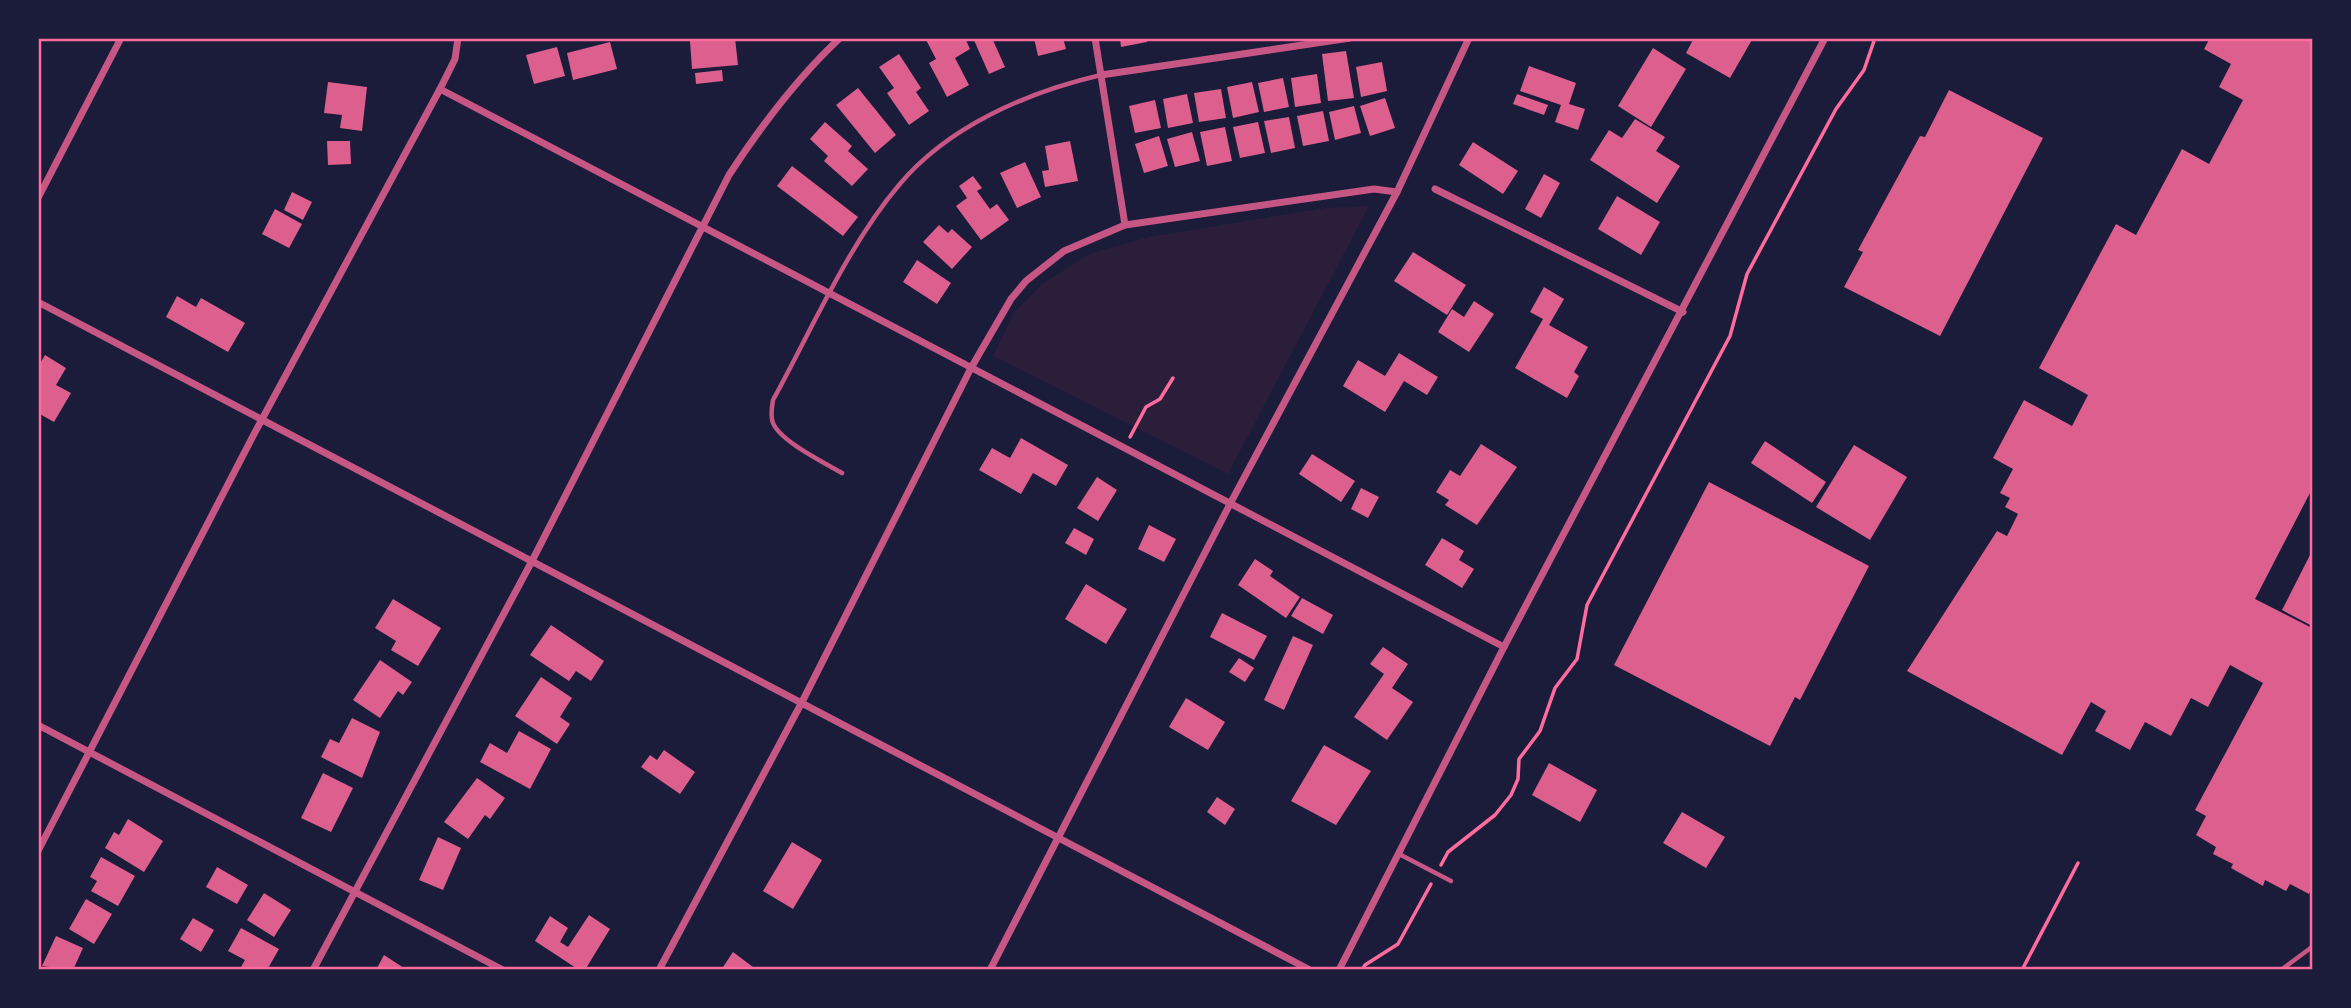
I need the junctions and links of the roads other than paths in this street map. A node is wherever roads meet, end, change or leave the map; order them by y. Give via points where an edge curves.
1 (121, 38) edge
2 (458, 38) edge
3 (840, 38) edge
4 (1094, 38) edge
5 (1350, 38) edge
6 (1469, 38) edge
7 (1825, 38) edge
8 (1101, 75) junction
9 (440, 89) junction
10 (1435, 188) dead end
11 (1397, 192) junction
12 (38, 198) edge
13 (1125, 225) junction
14 (700, 226) junction
15 (831, 295) junction
16 (38, 302) edge
17 (1683, 312) junction
18 (971, 368) junction
19 (262, 419) junction
20 (842, 473) dead end
21 (1230, 504) junction
22 (532, 561) junction
23 (1504, 647) junction
24 (802, 702) junction
25 (38, 725) edge
26 (90, 752) junction
27 (1059, 837) junction
28 (38, 851) edge
29 (1398, 854) junction
30 (1451, 881) dead end
31 (353, 891) junction
32 (2312, 947) edge
33 (313, 970) edge
34 (503, 970) edge
35 (659, 970) edge
36 (990, 970) edge
37 (1310, 970) edge
38 (1339, 970) edge
39 (2281, 970) edge

1 - 12 street
2 - 9 street via 455,59
3 - 14 street via 757,131
4 - 8 street
5 - 8 street
6 - 11 street
7 - 17 street
8 - 13 street
8 - 15 lane via 1018,102 973,124 934,151 900,183 868,225
9 - 14 street
9 - 19 street
10 - 17 street
11 - 13 street via 1374,190
11 - 21 street
13 - 18 street via 1064,251 1026,281
14 - 15 street
14 - 22 street
15 - 18 street
15 - 20 lane via 773,400 771,412 772,423 785,437
16 - 19 street
17 - 23 street
18 - 21 street
18 - 24 street
19 - 22 street
19 - 26 street
21 - 23 street
21 - 27 street
22 - 24 street
22 - 31 street
23 - 29 street
24 - 27 street
24 - 35 street
25 - 26 street
26 - 28 street
26 - 31 street
27 - 36 street
27 - 37 street
29 - 30 lane
29 - 38 street
31 - 33 street
31 - 34 street
32 - 39 lane

